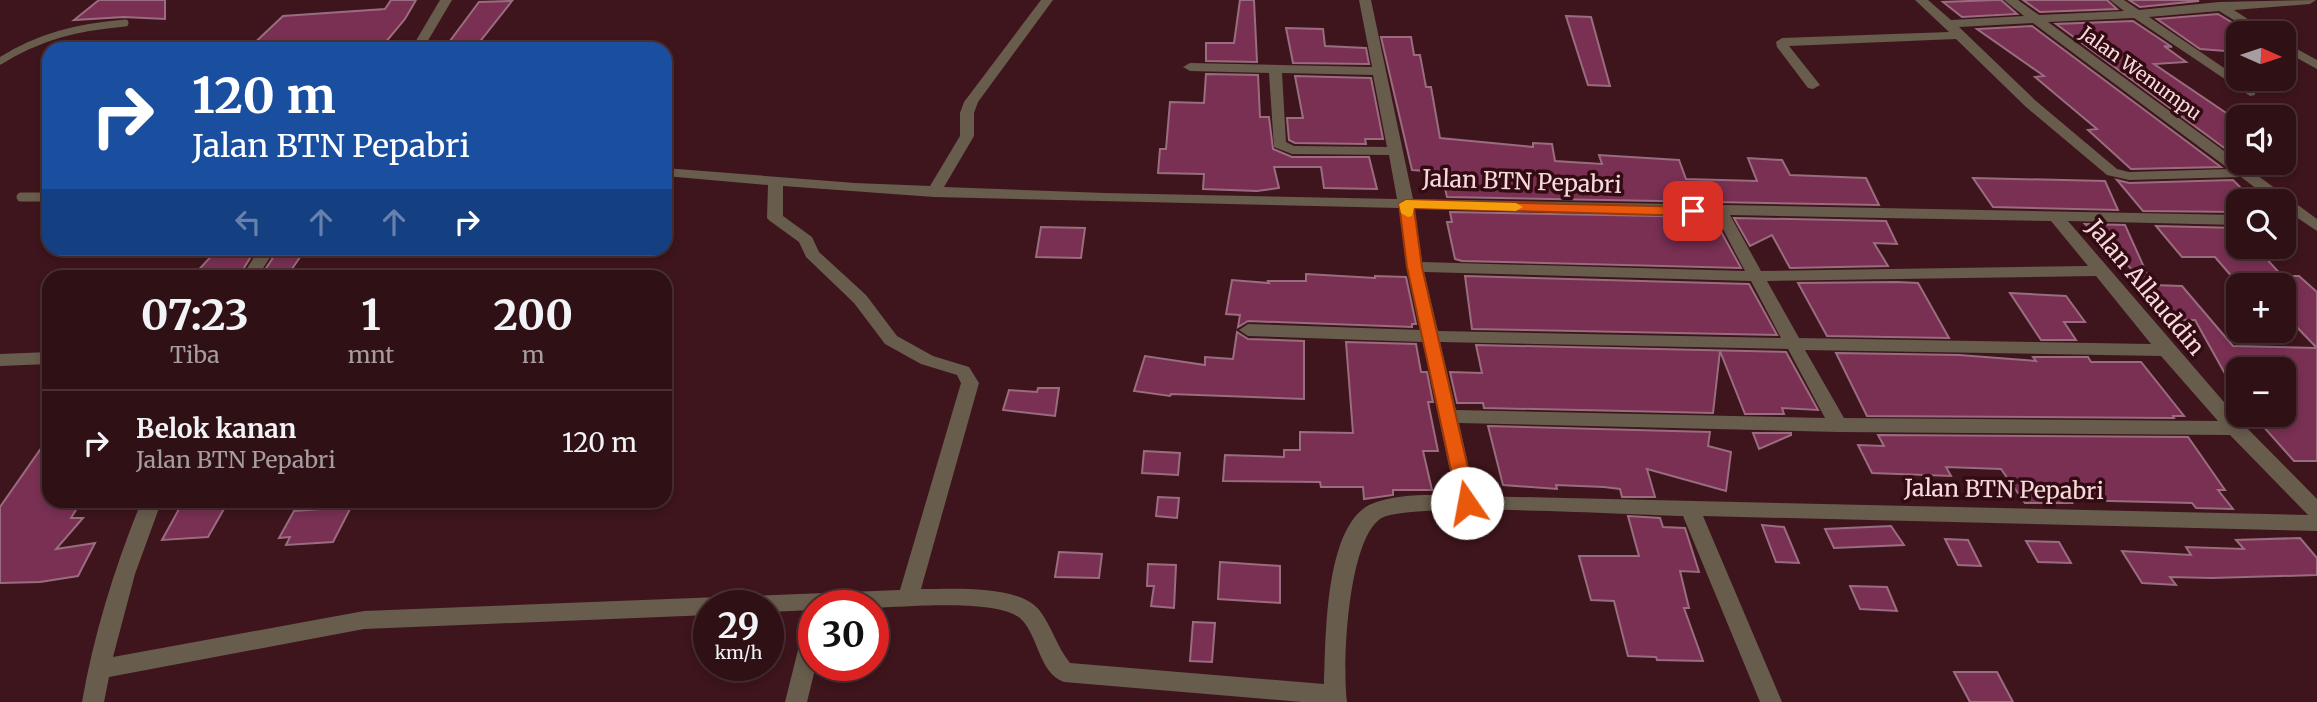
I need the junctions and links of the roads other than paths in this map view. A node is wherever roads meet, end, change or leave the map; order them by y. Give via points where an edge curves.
1 (446, 0) edge
2 (1047, 0) edge
3 (1365, 0) edge
4 (1921, 0) edge
5 (2010, 0) edge
6 (2116, 0) edge
7 (2303, 0) edge
8 (2310, 0) edge
9 (2215, 3) edge
10 (2138, 14) junction
11 (2037, 20) junction
12 (2244, 21) edge
13 (125, 23) dead end
14 (1948, 24) junction
15 (1961, 35) junction
16 (422, 42) edge
17 (2296, 53) edge
18 (0, 61) edge
19 (2317, 65) edge
20 (1190, 67) dead end
21 (1275, 69) junction
22 (1377, 71) junction
23 (1813, 85) dead end
24 (2250, 92) dead end
25 (1395, 151) junction
26 (2226, 160) edge
27 (672, 173) edge
28 (2226, 173) edge
29 (2246, 175) edge
30 (776, 182) junction
31 (2265, 189) edge
32 (934, 192) junction
33 (21, 197) dead end
34 (42, 197) edge
35 (1406, 204) junction
36 (2296, 211) edge
37 (1721, 212) junction
38 (2054, 215) junction
39 (2226, 220) edge
40 (2313, 223) edge
41 (1415, 267) junction
42 (2101, 271) junction
43 (1758, 275) junction
44 (1248, 330) dead end
45 (1430, 338) junction
46 (1793, 342) junction
47 (2166, 350) junction
48 (42, 358) edge
49 (0, 360) edge
50 (1448, 416) junction
51 (1838, 425) junction
52 (2235, 428) junction
53 (1467, 503) junction
54 (1689, 507) junction
55 (149, 508) edge
56 (2317, 512) edge
57 (2317, 523) edge
58 (908, 598) junction
59 (889, 599) edge
60 (798, 604) edge
61 (98, 669) junction
62 (801, 681) edge
63 (1336, 698) edge
64 (1772, 700) edge
65 (93, 702) edge
66 (796, 702) edge

1 - 16 street
2 - 32 street via 971,102 967,135
3 - 22 street, Jalan BTN Pepabri
4 - 14 street
5 - 11 street, Jalan Wenumpu
6 - 10 street
7 - 8 street
7 - 9 street
9 - 10 street
9 - 12 street
10 - 11 street
10 - 24 street
11 - 14 street
11 - 26 street, Jalan Wenumpu
13 - 18 lane via 47,34
14 - 15 street
15 - 23 street via 1782,42
15 - 28 street via 2031,104 2112,172 2129,176
17 - 19 street
20 - 21 street
21 - 22 street
21 - 25 street via 1279,144 1292,149
22 - 25 street, Jalan BTN Pepabri
25 - 35 street, Jalan BTN Pepabri
27 - 30 street
29 - 31 street, Jalan Wenumpu
30 - 32 street
30 - 58 street via 775,218 806,240 813,254 860,299 884,332 911,353 963,371 970,383
32 - 35 street
33 - 34 lane
35 - 37 street, Jalan BTN Pepabri
35 - 41 street, Jalan BTN Pepabri
36 - 40 street, Jalan Wenumpu
37 - 38 street, Jalan BTN Pepabri
37 - 43 street
38 - 39 street, Jalan BTN Pepabri
38 - 42 street, Jalan Allauddin
41 - 43 street
41 - 45 street, Jalan BTN Pepabri
42 - 43 street
42 - 47 street, Jalan Allauddin
43 - 46 street
44 - 45 street
45 - 46 street
45 - 50 street, Jalan BTN Pepabri
46 - 47 street
46 - 51 street
47 - 52 street, Jalan Allauddin
48 - 49 street
50 - 51 street
50 - 53 street, Jalan BTN Pepabri
51 - 52 street
52 - 56 street, Jalan Allauddin
53 - 54 street, Jalan BTN Pepabri
53 - 63 street via 1415,503 1374,512 1363,523 1342,574
54 - 57 street, Jalan BTN Pepabri
54 - 64 street
55 - 61 street via 121,583
58 - 59 street
58 - 63 street via 1021,606 1064,672
60 - 61 street via 363,620
61 - 65 street
62 - 66 street

